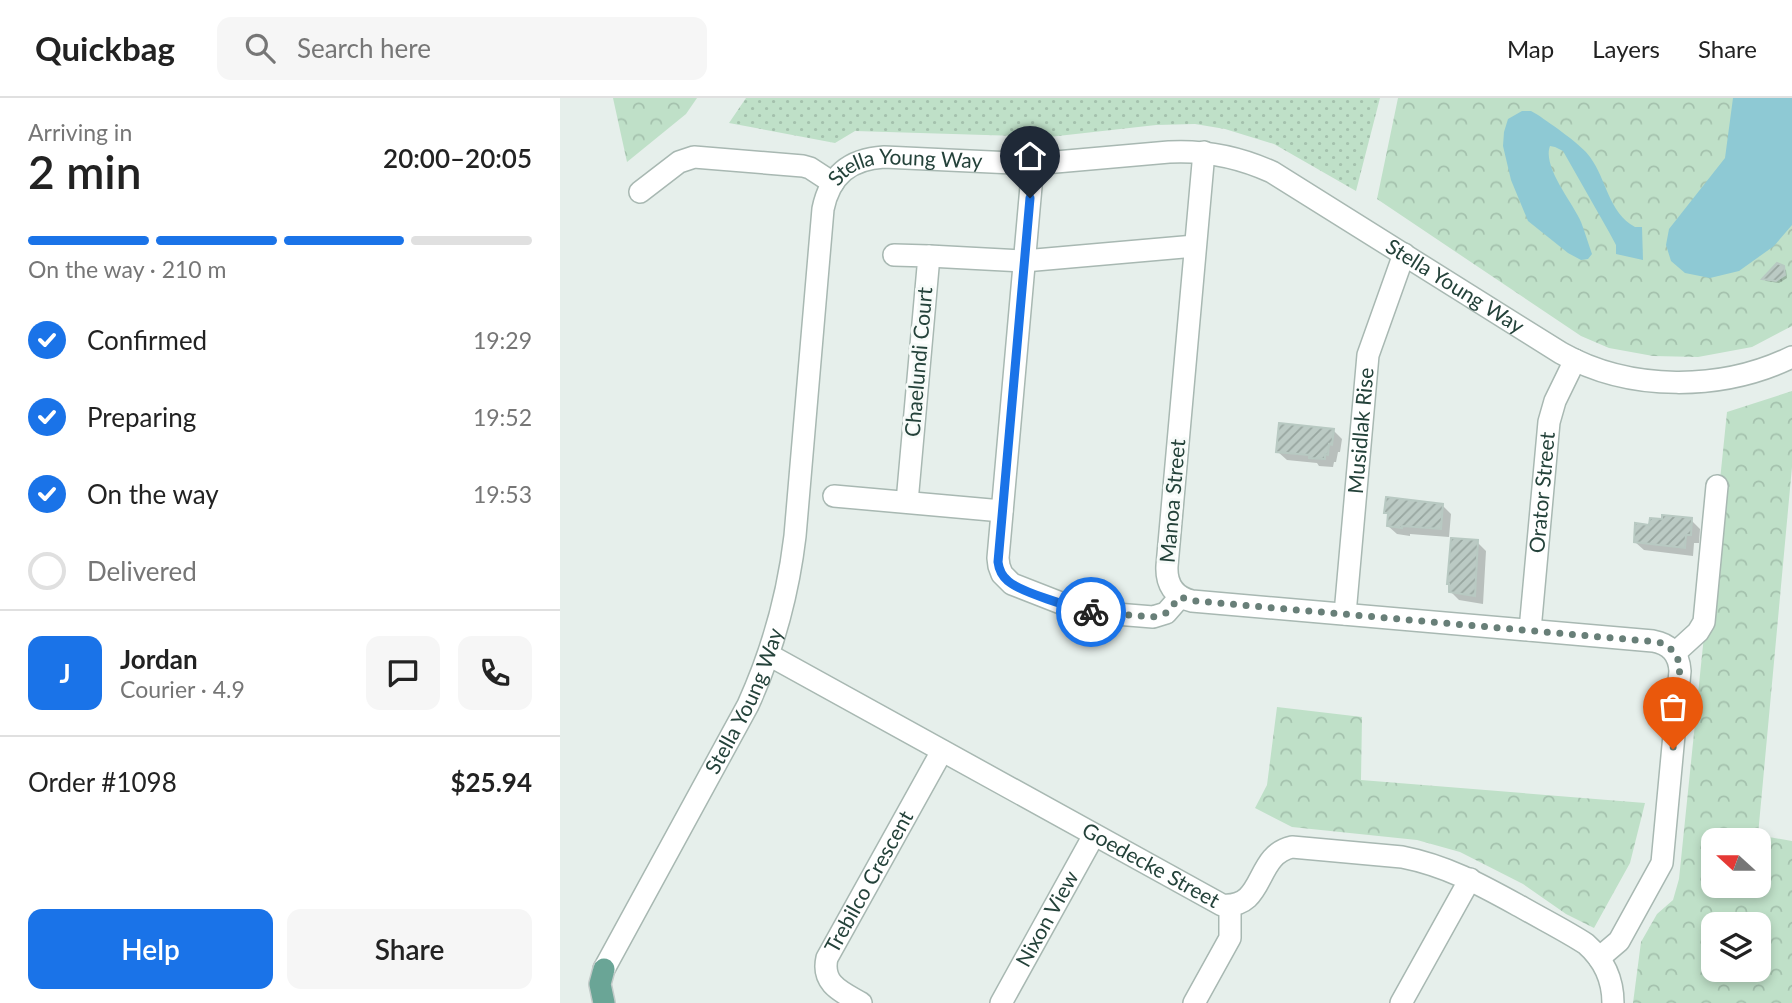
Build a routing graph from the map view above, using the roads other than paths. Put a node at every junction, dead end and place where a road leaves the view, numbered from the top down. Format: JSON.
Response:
{"nodes":[{"id":1,"x":1204,"y":152,"type":"junction"},
{"id":2,"x":1033,"y":164,"type":"junction"},
{"id":3,"x":833,"y":183,"type":"junction"},
{"id":4,"x":640,"y":192,"type":"dead end"},
{"id":5,"x":1195,"y":246,"type":"junction"},
{"id":6,"x":1404,"y":254,"type":"junction"},
{"id":7,"x":894,"y":255,"type":"dead end"},
{"id":8,"x":929,"y":256,"type":"junction"},
{"id":9,"x":1024,"y":261,"type":"junction"},
{"id":10,"x":1792,"y":357,"type":"edge"},
{"id":11,"x":1575,"y":360,"type":"junction"},
{"id":12,"x":1717,"y":486,"type":"dead end"},
{"id":13,"x":834,"y":496,"type":"dead end"},
{"id":14,"x":907,"y":502,"type":"junction"},
{"id":15,"x":1002,"y":511,"type":"junction"},
{"id":16,"x":1180,"y":597,"type":"junction"},
{"id":17,"x":1345,"y":614,"type":"junction"},
{"id":18,"x":1530,"y":630,"type":"junction"},
{"id":19,"x":1675,"y":653,"type":"junction"},
{"id":20,"x":769,"y":655,"type":"junction"},
{"id":21,"x":942,"y":751,"type":"junction"},
{"id":22,"x":1094,"y":835,"type":"junction"},
{"id":23,"x":1470,"y":879,"type":"junction"},
{"id":24,"x":1230,"y":906,"type":"junction"},
{"id":25,"x":1600,"y":958,"type":"junction"},
{"id":26,"x":604,"y":969,"type":"joint"},
{"id":27,"x":604,"y":1003,"type":"edge"},
{"id":28,"x":861,"y":1003,"type":"edge"},
{"id":29,"x":1001,"y":1003,"type":"edge"},
{"id":30,"x":1194,"y":1003,"type":"edge"},
{"id":31,"x":1401,"y":1003,"type":"edge"},
{"id":32,"x":1613,"y":1003,"type":"edge"}],
"edges":[{"from":1,"to":2,"type":"street","name":"Stella Young Way"},
{"from":1,"to":5,"type":"street","name":"Manoa Street"},
{"from":1,"to":6,"type":"street","name":"Stella Young Way"},
{"from":2,"to":3,"type":"street","name":"Stella Young Way"},
{"from":2,"to":9,"type":"street"},
{"from":3,"to":4,"type":"street"},
{"from":3,"to":20,"type":"street","name":"Stella Young Way"},
{"from":5,"to":9,"type":"street"},
{"from":5,"to":16,"type":"street","name":"Manoa Street"},
{"from":6,"to":11,"type":"street","name":"Stella Young Way"},
{"from":6,"to":17,"type":"street","name":"Musidlak Rise"},
{"from":7,"to":8,"type":"street","name":"Chaelundi Court"},
{"from":8,"to":9,"type":"street"},
{"from":8,"to":14,"type":"street","name":"Chaelundi Court"},
{"from":9,"to":15,"type":"street"},
{"from":10,"to":11,"type":"street","name":"Stella Young Way"},
{"from":11,"to":18,"type":"street","name":"Orator Street"},
{"from":12,"to":19,"type":"street"},
{"from":13,"to":14,"type":"street"},
{"from":14,"to":15,"type":"street"},
{"from":15,"to":16,"type":"street"},
{"from":16,"to":17,"type":"street"},
{"from":17,"to":18,"type":"street"},
{"from":18,"to":19,"type":"street"},
{"from":19,"to":25,"type":"street"},
{"from":20,"to":21,"type":"street","name":"Goedecke Street"},
{"from":20,"to":26,"type":"street","name":"Stella Young Way"},
{"from":21,"to":22,"type":"street","name":"Goedecke Street"},
{"from":21,"to":28,"type":"street","name":"Trebilco Crescent"},
{"from":22,"to":24,"type":"street","name":"Goedecke Street"},
{"from":22,"to":29,"type":"street","name":"Nixon View"},
{"from":23,"to":24,"type":"street","name":"Goedecke Street"},
{"from":23,"to":25,"type":"street","name":"Goedecke Street"},
{"from":23,"to":31,"type":"street"},
{"from":24,"to":30,"type":"street"},
{"from":25,"to":32,"type":"street"},
{"from":26,"to":27,"type":"main road"}]}
